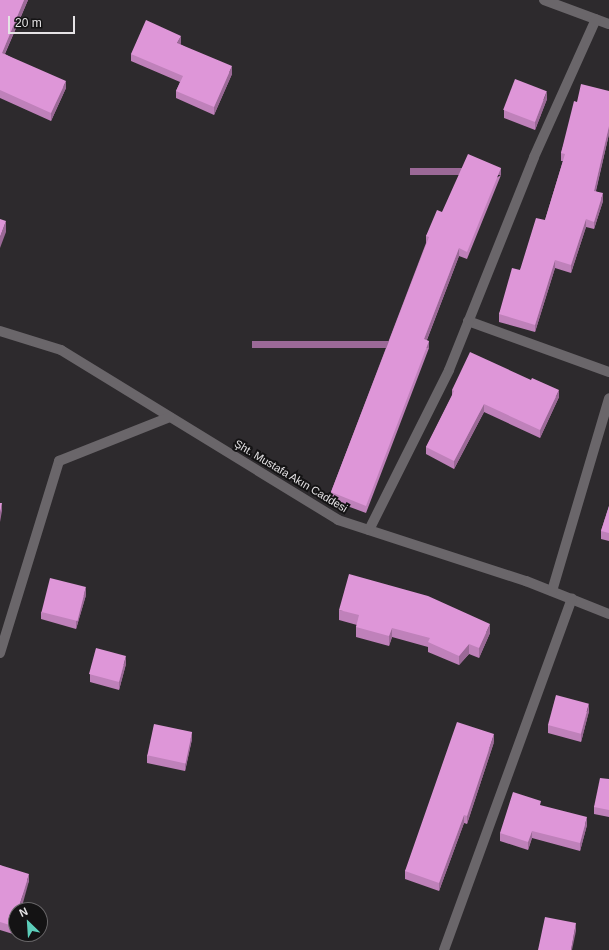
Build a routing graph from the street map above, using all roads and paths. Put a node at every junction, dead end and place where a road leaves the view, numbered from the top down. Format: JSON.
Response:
{"nodes":[{"id":1,"x":544,"y":0,"type":"edge"},
{"id":2,"x":596,"y":19,"type":"junction"},
{"id":3,"x":609,"y":24,"type":"edge"},
{"id":4,"x":468,"y":321,"type":"junction"},
{"id":5,"x":0,"y":331,"type":"edge"},
{"id":6,"x":609,"y":372,"type":"edge"},
{"id":7,"x":609,"y":398,"type":"edge"},
{"id":8,"x":170,"y":417,"type":"junction"},
{"id":9,"x":369,"y":530,"type":"junction"},
{"id":10,"x":552,"y":591,"type":"junction"},
{"id":11,"x":572,"y":599,"type":"junction"},
{"id":12,"x":609,"y":614,"type":"edge"},
{"id":13,"x":0,"y":654,"type":"edge"},
{"id":14,"x":444,"y":950,"type":"edge"}],
"edges":[{"from":1,"to":2,"type":"street"},
{"from":2,"to":3,"type":"street"},
{"from":2,"to":4,"type":"street"},
{"from":4,"to":6,"type":"street"},
{"from":4,"to":9,"type":"street"},
{"from":5,"to":8,"type":"street","name":"Şht. Mustafa Akın Caddesi"},
{"from":7,"to":10,"type":"street"},
{"from":8,"to":9,"type":"street","name":"Şht. Mustafa Akın Caddesi"},
{"from":8,"to":13,"type":"street"},
{"from":9,"to":10,"type":"street","name":"Şht. Mustafa Akın Caddesi"},
{"from":10,"to":11,"type":"street","name":"Şht. Mustafa Akın Caddesi"},
{"from":11,"to":12,"type":"street","name":"Şht. Mustafa Akın Caddesi"},
{"from":11,"to":14,"type":"street"}]}
